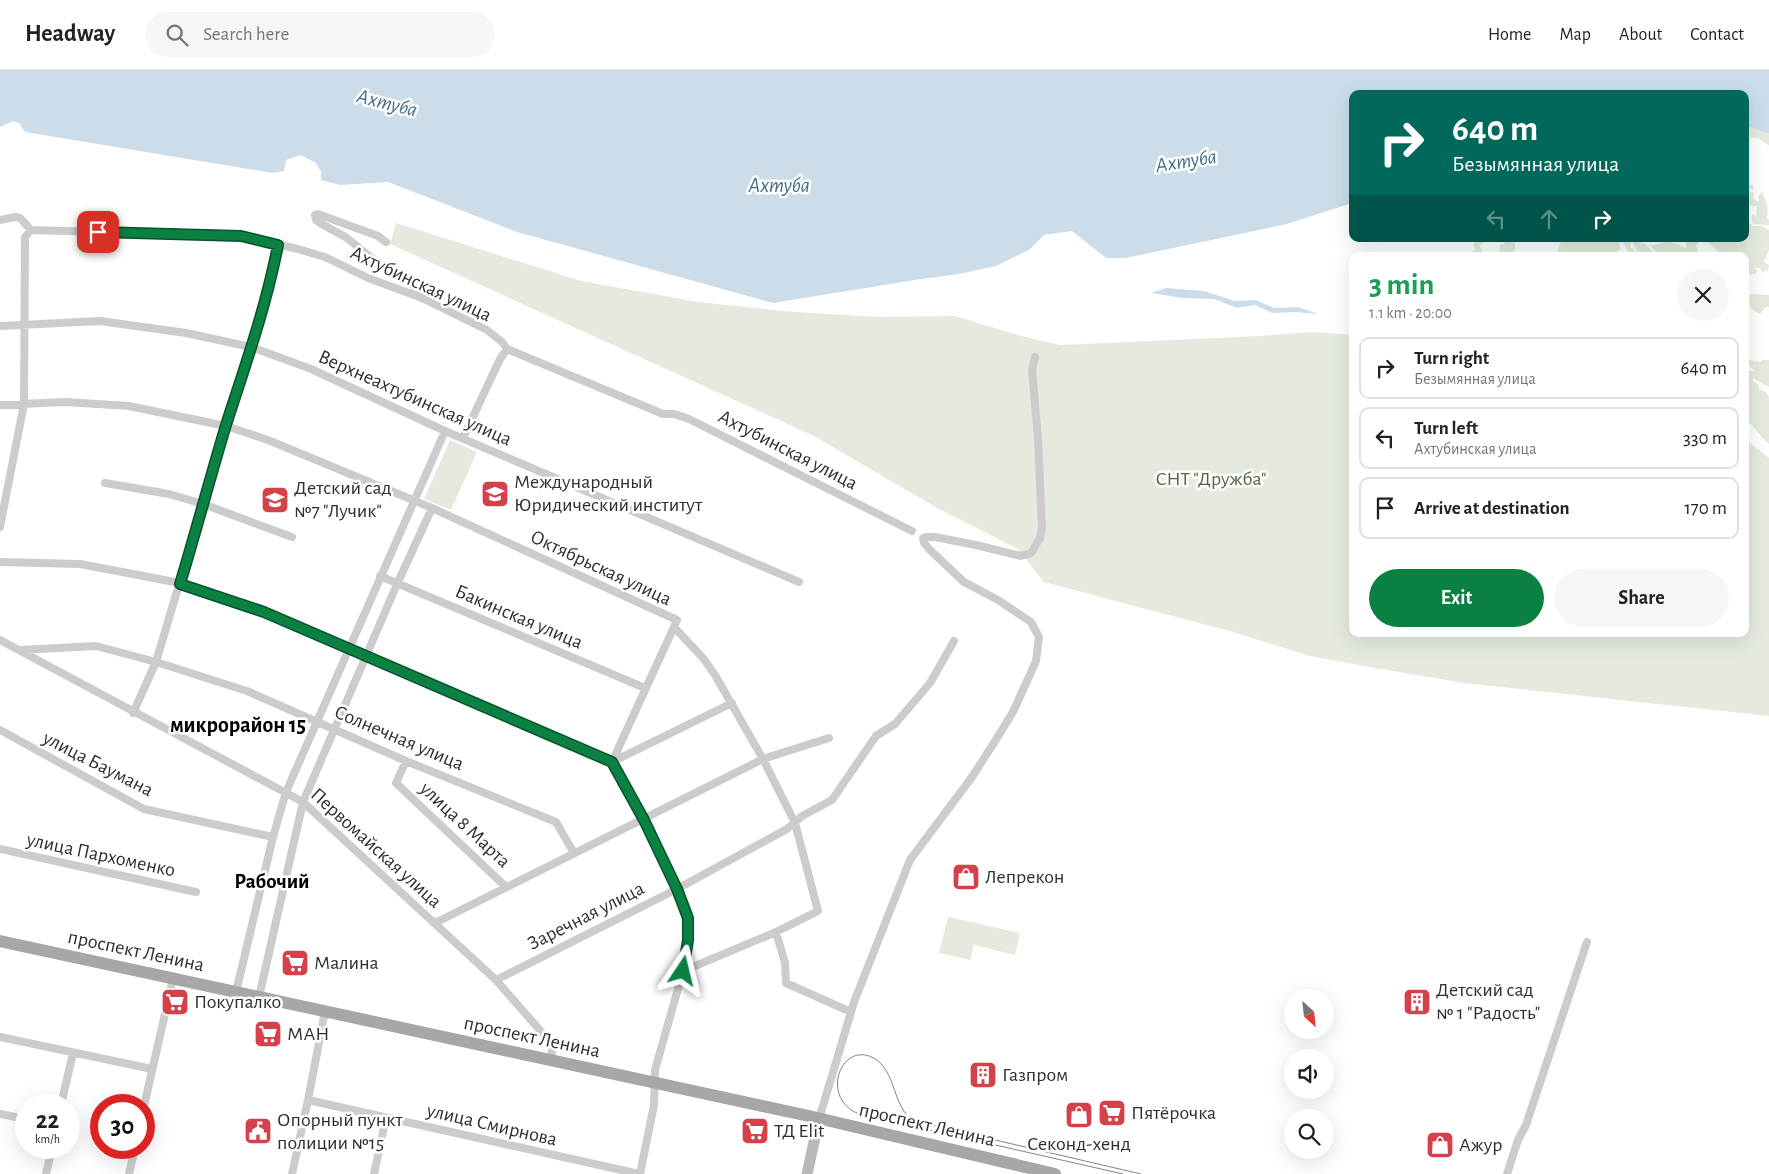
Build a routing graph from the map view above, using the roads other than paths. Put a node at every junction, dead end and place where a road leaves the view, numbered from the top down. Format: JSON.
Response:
{"nodes":[{"id":1,"x":0,"y":220,"type":"edge"},
{"id":2,"x":31,"y":230,"type":"junction"},
{"id":3,"x":386,"y":242,"type":"dead end"},
{"id":4,"x":278,"y":245,"type":"junction"},
{"id":5,"x":422,"y":298,"type":"junction"},
{"id":6,"x":24,"y":324,"type":"junction"},
{"id":7,"x":0,"y":326,"type":"edge"},
{"id":8,"x":251,"y":347,"type":"junction"},
{"id":9,"x":507,"y":349,"type":"junction"},
{"id":10,"x":1035,"y":356,"type":"dead end"},
{"id":11,"x":24,"y":404,"type":"junction"},
{"id":12,"x":0,"y":405,"type":"edge"},
{"id":13,"x":226,"y":426,"type":"junction"},
{"id":14,"x":446,"y":431,"type":"junction"},
{"id":15,"x":463,"y":438,"type":"junction"},
{"id":16,"x":105,"y":483,"type":"dead end"},
{"id":17,"x":414,"y":501,"type":"junction"},
{"id":18,"x":203,"y":504,"type":"junction"},
{"id":19,"x":432,"y":508,"type":"junction"},
{"id":20,"x":0,"y":526,"type":"edge"},
{"id":21,"x":912,"y":532,"type":"dead end"},
{"id":22,"x":292,"y":537,"type":"dead end"},
{"id":23,"x":0,"y":562,"type":"edge"},
{"id":24,"x":380,"y":576,"type":"junction"},
{"id":25,"x":398,"y":582,"type":"junction"},
{"id":26,"x":798,"y":582,"type":"dead end"},
{"id":27,"x":180,"y":584,"type":"junction"},
{"id":28,"x":674,"y":627,"type":"junction"},
{"id":29,"x":0,"y":640,"type":"edge"},
{"id":30,"x":954,"y":641,"type":"dead end"},
{"id":31,"x":349,"y":647,"type":"junction"},
{"id":32,"x":18,"y":650,"type":"junction"},
{"id":33,"x":367,"y":655,"type":"junction"},
{"id":34,"x":156,"y":662,"type":"junction"},
{"id":35,"x":645,"y":688,"type":"junction"},
{"id":36,"x":732,"y":703,"type":"junction"},
{"id":37,"x":133,"y":713,"type":"junction"},
{"id":38,"x":317,"y":721,"type":"junction"},
{"id":39,"x":335,"y":729,"type":"junction"},
{"id":40,"x":0,"y":730,"type":"edge"},
{"id":41,"x":829,"y":738,"type":"dead end"},
{"id":42,"x":763,"y":759,"type":"junction"},
{"id":43,"x":406,"y":762,"type":"junction"},
{"id":44,"x":612,"y":762,"type":"junction"},
{"id":45,"x":286,"y":792,"type":"junction"},
{"id":46,"x":303,"y":802,"type":"junction"},
{"id":47,"x":644,"y":820,"type":"junction"},
{"id":48,"x":796,"y":823,"type":"junction"},
{"id":49,"x":273,"y":837,"type":"junction"},
{"id":50,"x":0,"y":849,"type":"edge"},
{"id":51,"x":574,"y":854,"type":"junction"},
{"id":52,"x":506,"y":886,"type":"junction"},
{"id":53,"x":677,"y":889,"type":"junction"},
{"id":54,"x":196,"y":892,"type":"dead end"},
{"id":55,"x":435,"y":923,"type":"junction"},
{"id":56,"x":776,"y":932,"type":"junction"},
{"id":57,"x":0,"y":941,"type":"edge"},
{"id":58,"x":1587,"y":942,"type":"dead end"},
{"id":59,"x":683,"y":971,"type":"junction"},
{"id":60,"x":173,"y":979,"type":"junction"},
{"id":61,"x":496,"y":980,"type":"junction"},
{"id":62,"x":236,"y":992,"type":"junction"},
{"id":63,"x":259,"y":997,"type":"junction"},
{"id":64,"x":325,"y":1011,"type":"junction"},
{"id":65,"x":851,"y":1012,"type":"junction"},
{"id":66,"x":0,"y":1038,"type":"edge"},
{"id":67,"x":73,"y":1053,"type":"junction"},
{"id":68,"x":552,"y":1060,"type":"junction"},
{"id":69,"x":152,"y":1069,"type":"junction"},
{"id":70,"x":655,"y":1082,"type":"junction"},
{"id":71,"x":64,"y":1094,"type":"edge"},
{"id":72,"x":147,"y":1094,"type":"edge"},
{"id":73,"x":308,"y":1100,"type":"junction"},
{"id":74,"x":0,"y":1114,"type":"edge"},
{"id":75,"x":15,"y":1117,"type":"edge"},
{"id":76,"x":386,"y":1118,"type":"junction"},
{"id":77,"x":820,"y":1119,"type":"junction"},
{"id":78,"x":49,"y":1159,"type":"edge"},
{"id":79,"x":132,"y":1159,"type":"edge"},
{"id":80,"x":46,"y":1174,"type":"edge"},
{"id":81,"x":129,"y":1174,"type":"edge"},
{"id":82,"x":292,"y":1174,"type":"edge"},
{"id":83,"x":374,"y":1174,"type":"edge"},
{"id":84,"x":640,"y":1174,"type":"edge"},
{"id":85,"x":807,"y":1174,"type":"edge"},
{"id":86,"x":1054,"y":1174,"type":"edge"},
{"id":87,"x":1507,"y":1174,"type":"edge"}],
"edges":[{"from":1,"to":2,"type":"street"},
{"from":2,"to":4,"type":"street","name":"Ахтубинская улица"},
{"from":2,"to":6,"type":"street"},
{"from":3,"to":5,"type":"street"},
{"from":4,"to":5,"type":"street","name":"Ахтубинская улица"},
{"from":4,"to":8,"type":"street"},
{"from":5,"to":9,"type":"street","name":"Ахтубинская улица"},
{"from":6,"to":7,"type":"street","name":"Верхнеахтубинская улица"},
{"from":6,"to":8,"type":"street","name":"Верхнеахтубинская улица"},
{"from":6,"to":11,"type":"street"},
{"from":8,"to":13,"type":"street"},
{"from":8,"to":14,"type":"street","name":"Верхнеахтубинская улица"},
{"from":9,"to":15,"type":"street"},
{"from":9,"to":21,"type":"street","name":"Ахтубинская улица"},
{"from":10,"to":65,"type":"street"},
{"from":11,"to":12,"type":"street","name":"Октябрьская улица"},
{"from":11,"to":13,"type":"street","name":"Октябрьская улица"},
{"from":11,"to":20,"type":"street"},
{"from":13,"to":17,"type":"street","name":"Октябрьская улица"},
{"from":13,"to":18,"type":"street"},
{"from":14,"to":15,"type":"street","name":"Верхнеахтубинская улица"},
{"from":14,"to":17,"type":"street"},
{"from":15,"to":26,"type":"street","name":"Верхнеахтубинская улица"},
{"from":16,"to":18,"type":"street"},
{"from":17,"to":19,"type":"street","name":"Октябрьская улица"},
{"from":17,"to":24,"type":"street"},
{"from":18,"to":22,"type":"street"},
{"from":18,"to":27,"type":"street"},
{"from":19,"to":25,"type":"street"},
{"from":19,"to":28,"type":"street","name":"Октябрьская улица"},
{"from":23,"to":27,"type":"street"},
{"from":24,"to":25,"type":"street","name":"Бакинская улица"},
{"from":24,"to":31,"type":"street"},
{"from":25,"to":33,"type":"street"},
{"from":25,"to":35,"type":"street","name":"Бакинская улица"},
{"from":27,"to":31,"type":"street"},
{"from":27,"to":34,"type":"street"},
{"from":28,"to":35,"type":"street"},
{"from":28,"to":36,"type":"street","name":"Октябрьская улица"},
{"from":29,"to":32,"type":"street","name":"Первомайская улица"},
{"from":30,"to":48,"type":"street","name":"Заречная улица"},
{"from":31,"to":33,"type":"street"},
{"from":31,"to":38,"type":"street"},
{"from":32,"to":34,"type":"street","name":"Солнечная улица"},
{"from":32,"to":37,"type":"street","name":"Первомайская улица"},
{"from":33,"to":39,"type":"street"},
{"from":33,"to":44,"type":"street"},
{"from":34,"to":37,"type":"street"},
{"from":34,"to":38,"type":"street","name":"Солнечная улица"},
{"from":35,"to":44,"type":"street"},
{"from":36,"to":42,"type":"street","name":"Октябрьская улица"},
{"from":36,"to":44,"type":"street"},
{"from":37,"to":45,"type":"street","name":"Первомайская улица"},
{"from":38,"to":39,"type":"street","name":"Солнечная улица"},
{"from":38,"to":45,"type":"street"},
{"from":39,"to":43,"type":"street","name":"Солнечная улица"},
{"from":39,"to":46,"type":"street"},
{"from":40,"to":49,"type":"street","name":"улица Баумана"},
{"from":41,"to":42,"type":"street"},
{"from":42,"to":47,"type":"street"},
{"from":42,"to":48,"type":"street","name":"Октябрьская улица"},
{"from":43,"to":51,"type":"street","name":"Солнечная улица"},
{"from":43,"to":52,"type":"street","name":"улица 8 Марта"},
{"from":44,"to":47,"type":"street"},
{"from":45,"to":46,"type":"street","name":"Первомайская улица"},
{"from":45,"to":49,"type":"street"},
{"from":46,"to":55,"type":"street","name":"Первомайская улица"},
{"from":46,"to":63,"type":"street"},
{"from":47,"to":51,"type":"street"},
{"from":47,"to":53,"type":"street"},
{"from":48,"to":53,"type":"street","name":"Заречная улица"},
{"from":48,"to":56,"type":"street","name":"Октябрьская улица"},
{"from":49,"to":62,"type":"street"},
{"from":50,"to":54,"type":"street","name":"улица Пархоменко"},
{"from":51,"to":52,"type":"street"},
{"from":52,"to":55,"type":"street"},
{"from":53,"to":59,"type":"street"},
{"from":53,"to":61,"type":"street","name":"Заречная улица"},
{"from":55,"to":61,"type":"street","name":"Первомайская улица"},
{"from":56,"to":59,"type":"street","name":"Октябрьская улица"},
{"from":56,"to":65,"type":"street"},
{"from":57,"to":60,"type":"main road","name":"проспект Ленина"},
{"from":58,"to":87,"type":"street"},
{"from":59,"to":70,"type":"street"},
{"from":60,"to":62,"type":"main road","name":"проспект Ленина"},
{"from":60,"to":69,"type":"street"},
{"from":61,"to":68,"type":"street","name":"Первомайская улица"},
{"from":62,"to":63,"type":"main road","name":"проспект Ленина"},
{"from":63,"to":64,"type":"main road","name":"проспект Ленина"},
{"from":64,"to":68,"type":"main road","name":"проспект Ленина"},
{"from":64,"to":73,"type":"street"},
{"from":65,"to":77,"type":"street"},
{"from":66,"to":67,"type":"street"},
{"from":67,"to":69,"type":"street"},
{"from":67,"to":71,"type":"street"},
{"from":68,"to":70,"type":"main road","name":"проспект Ленина"},
{"from":69,"to":72,"type":"street"},
{"from":70,"to":77,"type":"main road","name":"проспект Ленина"},
{"from":70,"to":84,"type":"street"},
{"from":73,"to":76,"type":"street","name":"улица Смирнова"},
{"from":73,"to":82,"type":"street"},
{"from":74,"to":75,"type":"street"},
{"from":76,"to":83,"type":"street"},
{"from":76,"to":84,"type":"street","name":"улица Смирнова"},
{"from":77,"to":85,"type":"street"},
{"from":77,"to":86,"type":"main road","name":"проспект Ленина"},
{"from":78,"to":80,"type":"street"},
{"from":79,"to":81,"type":"street"}]}
